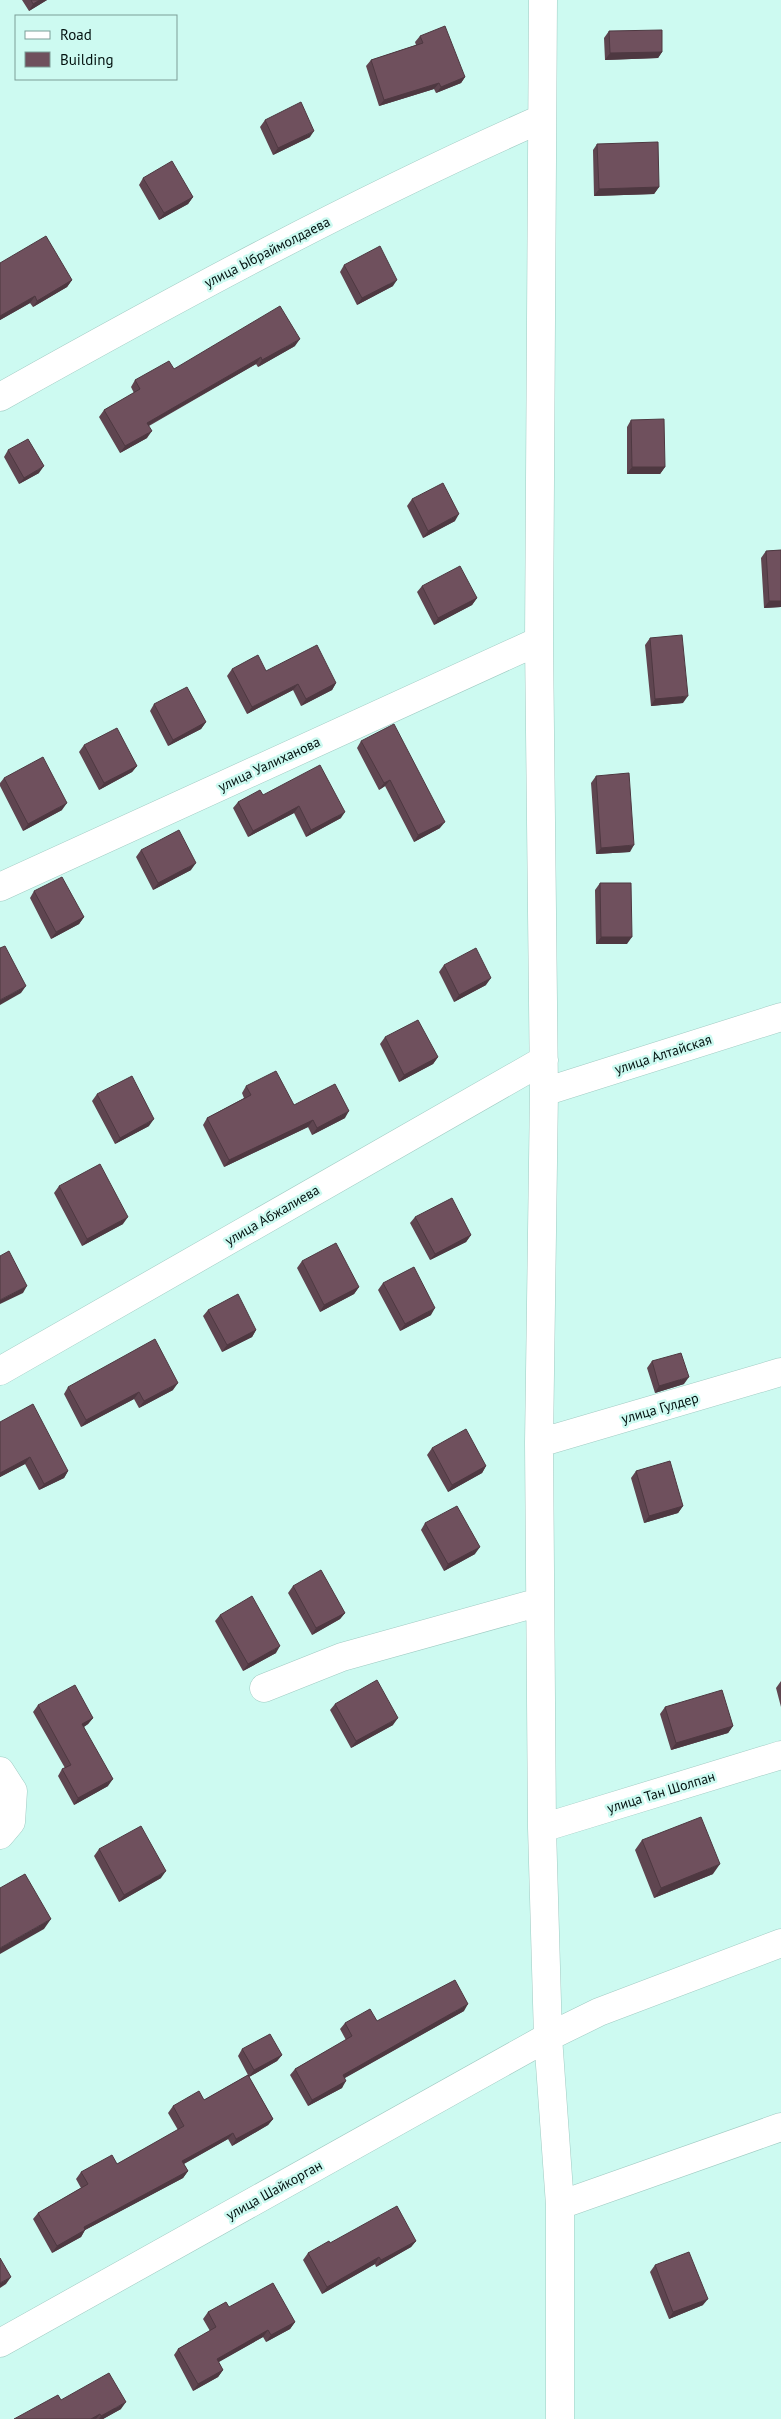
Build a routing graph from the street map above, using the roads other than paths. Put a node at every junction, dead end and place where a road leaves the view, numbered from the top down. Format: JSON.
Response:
{"nodes":[{"id":1,"x":543,"y":0,"type":"edge"},
{"id":2,"x":541,"y":119,"type":"junction"},
{"id":3,"x":0,"y":397,"type":"edge"},
{"id":4,"x":539,"y":641,"type":"junction"},
{"id":5,"x":0,"y":887,"type":"edge"},
{"id":6,"x":781,"y":1017,"type":"edge"},
{"id":7,"x":544,"y":1060,"type":"junction"},
{"id":8,"x":544,"y":1092,"type":"junction"},
{"id":9,"x":0,"y":1371,"type":"edge"},
{"id":10,"x":781,"y":1372,"type":"edge"},
{"id":11,"x":539,"y":1443,"type":"junction"},
{"id":12,"x":540,"y":1602,"type":"junction"},
{"id":13,"x":264,"y":1688,"type":"dead end"},
{"id":14,"x":781,"y":1755,"type":"edge"},
{"id":15,"x":0,"y":1771,"type":"edge"},
{"id":16,"x":542,"y":1828,"type":"junction"},
{"id":17,"x":0,"y":1835,"type":"edge"},
{"id":18,"x":781,"y":1943,"type":"edge"},
{"id":19,"x":548,"y":2037,"type":"junction"},
{"id":20,"x":781,"y":2127,"type":"edge"},
{"id":21,"x":560,"y":2205,"type":"junction"},
{"id":22,"x":0,"y":2343,"type":"edge"},
{"id":23,"x":560,"y":2419,"type":"edge"}],
"edges":[{"from":1,"to":2,"type":"street"},
{"from":2,"to":3,"type":"street","name":"улица Ыбраймолдаева"},
{"from":2,"to":4,"type":"street"},
{"from":4,"to":5,"type":"street","name":"улица Уалиханова"},
{"from":4,"to":7,"type":"street"},
{"from":6,"to":8,"type":"street","name":"улица Алтайская"},
{"from":7,"to":8,"type":"street"},
{"from":7,"to":9,"type":"street","name":"улица Абжалиева"},
{"from":8,"to":11,"type":"street"},
{"from":10,"to":11,"type":"street","name":"улица Гулдер"},
{"from":11,"to":12,"type":"street"},
{"from":12,"to":13,"type":"street"},
{"from":12,"to":16,"type":"street"},
{"from":14,"to":16,"type":"street","name":"улица Тан Шолпан"},
{"from":15,"to":17,"type":"street"},
{"from":16,"to":19,"type":"street"},
{"from":18,"to":19,"type":"street","name":"улица Шайкорган"},
{"from":19,"to":21,"type":"street"},
{"from":19,"to":22,"type":"street","name":"улица Шайкорган"},
{"from":20,"to":21,"type":"street"},
{"from":21,"to":23,"type":"street"}]}
